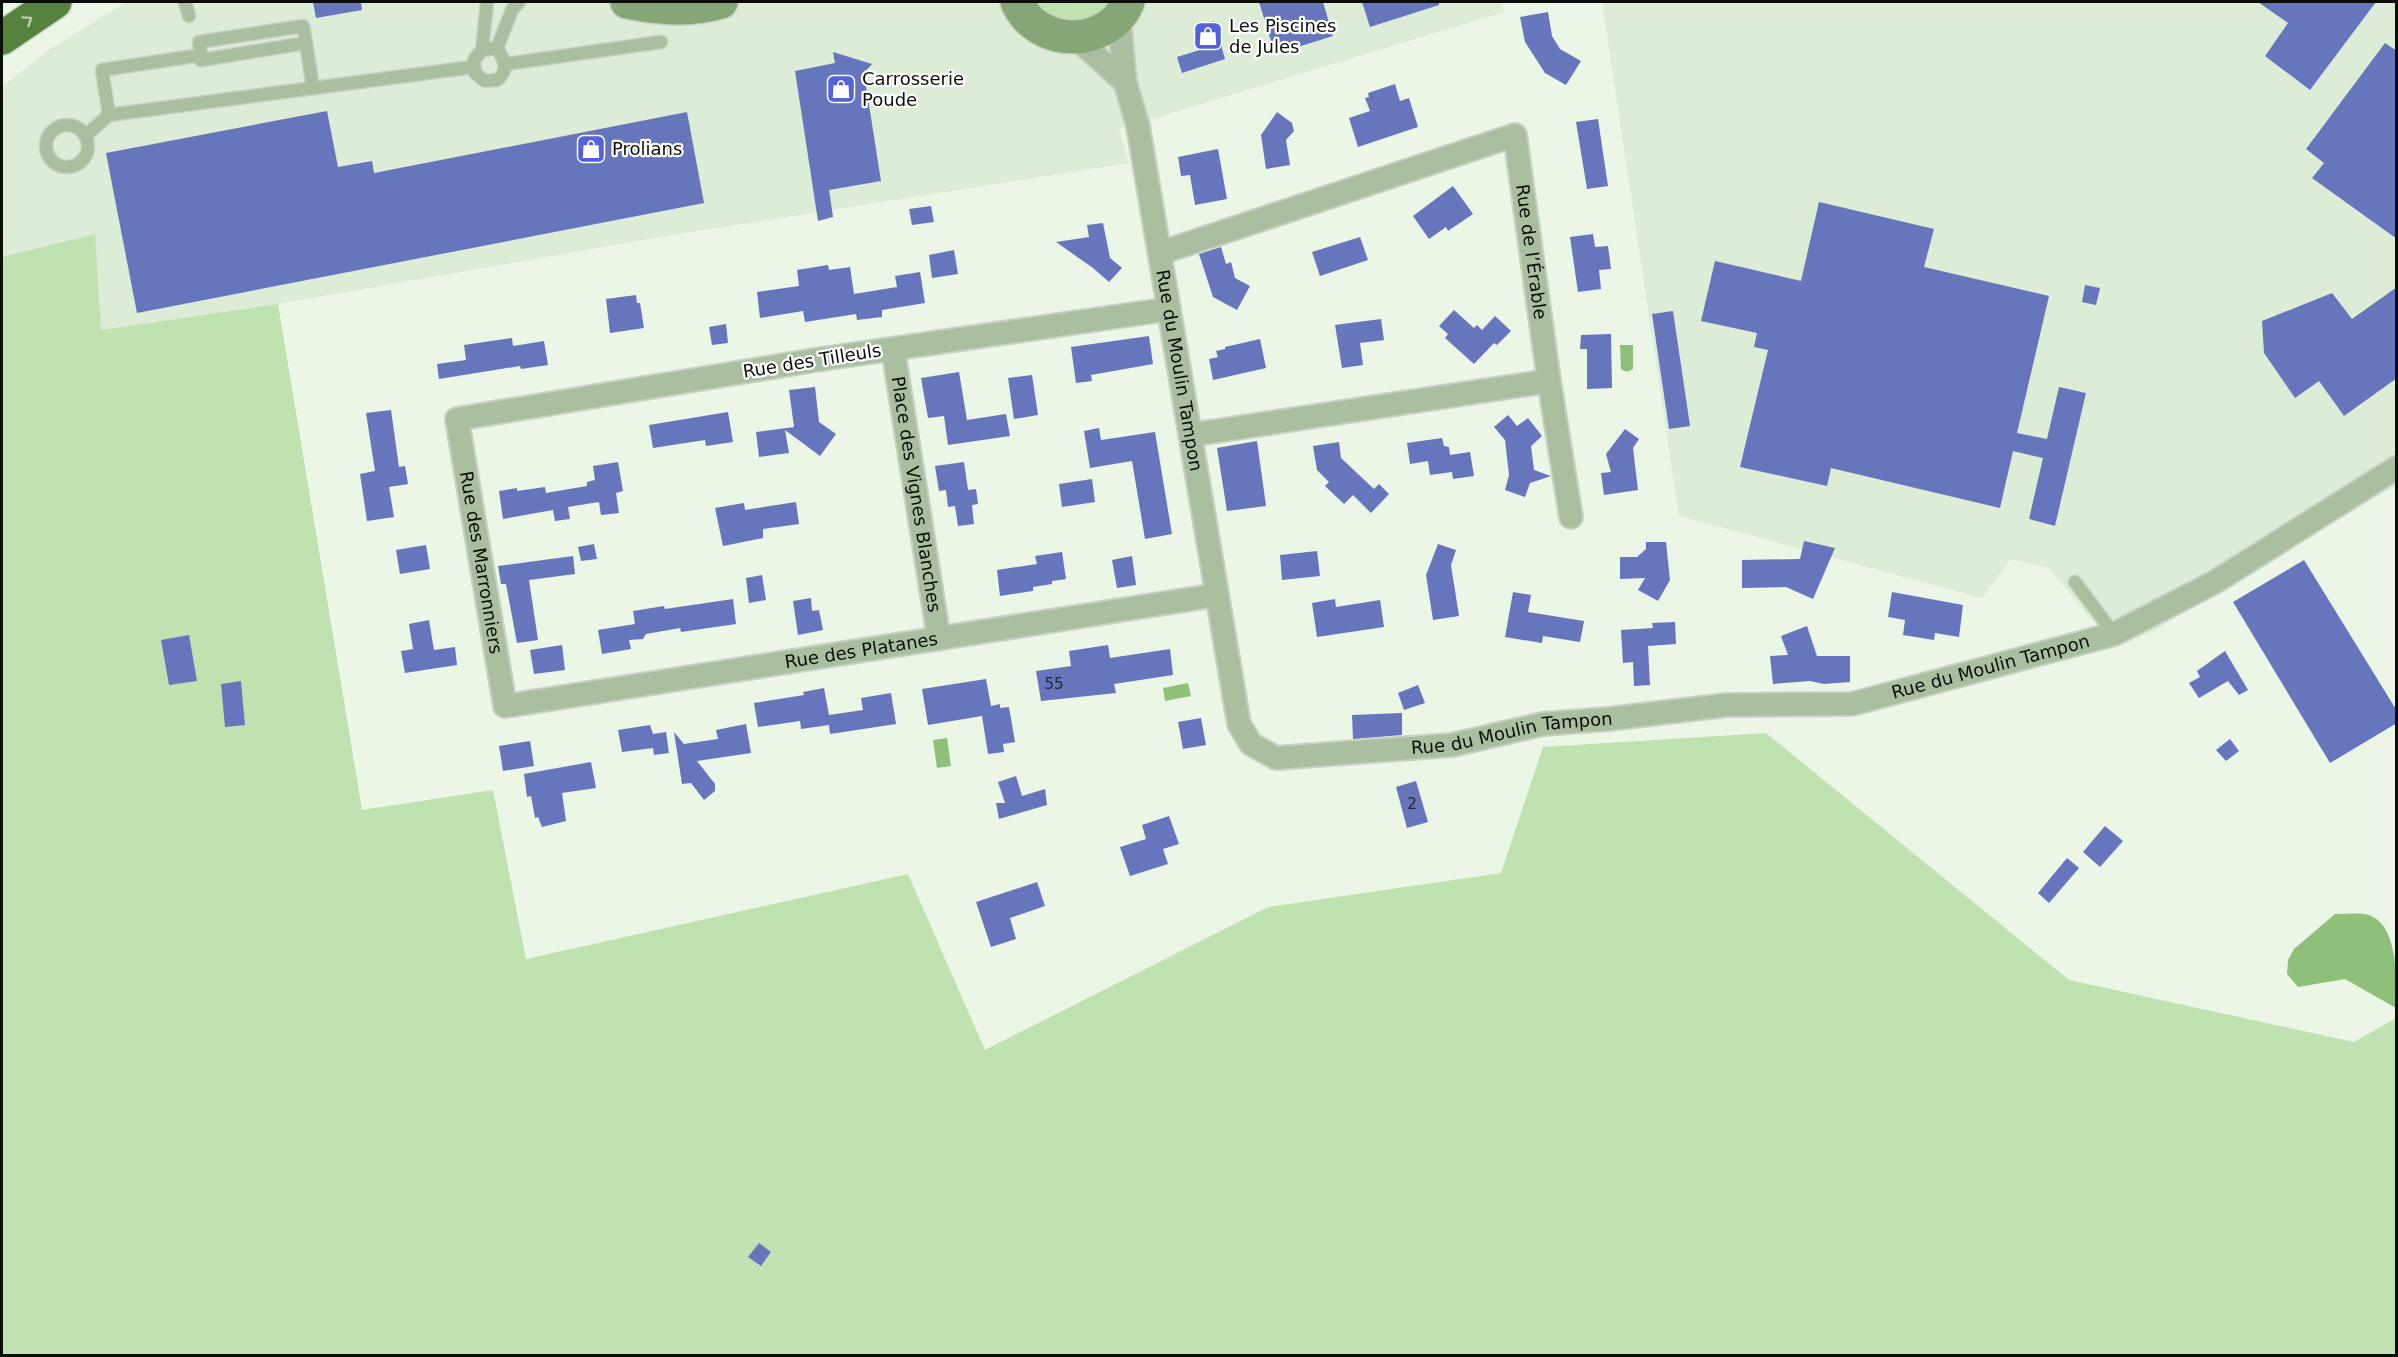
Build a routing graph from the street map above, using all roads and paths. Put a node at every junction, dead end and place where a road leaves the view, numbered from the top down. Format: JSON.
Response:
{"nodes":[{"id":1,"x":55,"y":2,"type":"edge"},
{"id":2,"x":185,"y":2,"type":"edge"},
{"id":3,"x":488,"y":2,"type":"edge"},
{"id":4,"x":519,"y":2,"type":"edge"},
{"id":5,"x":627,"y":2,"type":"edge"},
{"id":6,"x":721,"y":2,"type":"edge"},
{"id":7,"x":1014,"y":3,"type":"edge"},
{"id":8,"x":1124,"y":9,"type":"edge"},
{"id":9,"x":189,"y":16,"type":"dead end"},
{"id":10,"x":1075,"y":37,"type":"junction"},
{"id":11,"x":2,"y":38,"type":"edge"},
{"id":12,"x":661,"y":42,"type":"dead end"},
{"id":13,"x":306,"y":43,"type":"junction"},
{"id":14,"x":497,"y":48,"type":"junction"},
{"id":15,"x":482,"y":50,"type":"junction"},
{"id":16,"x":201,"y":55,"type":"junction"},
{"id":17,"x":506,"y":64,"type":"junction"},
{"id":18,"x":473,"y":67,"type":"junction"},
{"id":19,"x":1125,"y":82,"type":"junction"},
{"id":20,"x":314,"y":88,"type":"junction"},
{"id":21,"x":109,"y":115,"type":"junction"},
{"id":22,"x":85,"y":136,"type":"dead end"},
{"id":23,"x":1160,"y":253,"type":"junction"},
{"id":24,"x":1169,"y":309,"type":"junction"},
{"id":25,"x":893,"y":349,"type":"junction"},
{"id":26,"x":1549,"y":381,"type":"junction"},
{"id":27,"x":457,"y":418,"type":"joint"},
{"id":28,"x":1190,"y":435,"type":"junction"},
{"id":29,"x":2397,"y":468,"type":"edge"},
{"id":30,"x":1570,"y":517,"type":"dead end"},
{"id":31,"x":2075,"y":582,"type":"dead end"},
{"id":32,"x":1217,"y":595,"type":"junction"},
{"id":33,"x":2114,"y":634,"type":"junction"},
{"id":34,"x":939,"y":639,"type":"junction"},
{"id":35,"x":505,"y":706,"type":"joint"}],
"edges":[{"from":11,"to":1,"type":"highway","one_way":true},
{"from":2,"to":9,"type":"lane"},
{"from":3,"to":15,"type":"lane"},
{"from":4,"to":14,"type":"lane"},
{"from":5,"to":6,"type":"street"},
{"from":7,"to":10,"type":"street"},
{"from":8,"to":10,"type":"street"},
{"from":8,"to":19,"type":"street","name":"Rue du Moulin Tampon"},
{"from":10,"to":19,"type":"street"},
{"from":12,"to":17,"type":"lane"},
{"from":13,"to":16,"type":"lane"},
{"from":13,"to":16,"type":"lane"},
{"from":13,"to":20,"type":"lane"},
{"from":14,"to":15,"type":"lane"},
{"from":14,"to":17,"type":"lane"},
{"from":15,"to":18,"type":"lane"},
{"from":16,"to":21,"type":"lane"},
{"from":17,"to":18,"type":"lane"},
{"from":18,"to":20,"type":"lane"},
{"from":19,"to":23,"type":"street","name":"Rue du Moulin Tampon"},
{"from":20,"to":21,"type":"lane"},
{"from":21,"to":22,"type":"lane"},
{"from":23,"to":24,"type":"street","name":"Rue du Moulin Tampon"},
{"from":23,"to":26,"type":"street","name":"Rue de l’Érable"},
{"from":24,"to":25,"type":"street","name":"Rue des Tilleuls"},
{"from":24,"to":28,"type":"street","name":"Rue du Moulin Tampon"},
{"from":25,"to":27,"type":"street","name":"Rue des Tilleuls"},
{"from":25,"to":34,"type":"street","name":"Place des Vignes Blanches"},
{"from":26,"to":28,"type":"street"},
{"from":26,"to":30,"type":"street"},
{"from":27,"to":35,"type":"street","name":"Rue des Marronniers"},
{"from":28,"to":32,"type":"street","name":"Rue du Moulin Tampon"},
{"from":29,"to":33,"type":"street","name":"Rue du Moulin Tampon"},
{"from":31,"to":33,"type":"lane"},
{"from":32,"to":33,"type":"street","name":"Rue du Moulin Tampon"},
{"from":32,"to":34,"type":"street","name":"Rue des Platanes"},
{"from":34,"to":35,"type":"street","name":"Rue des Platanes"}]}
